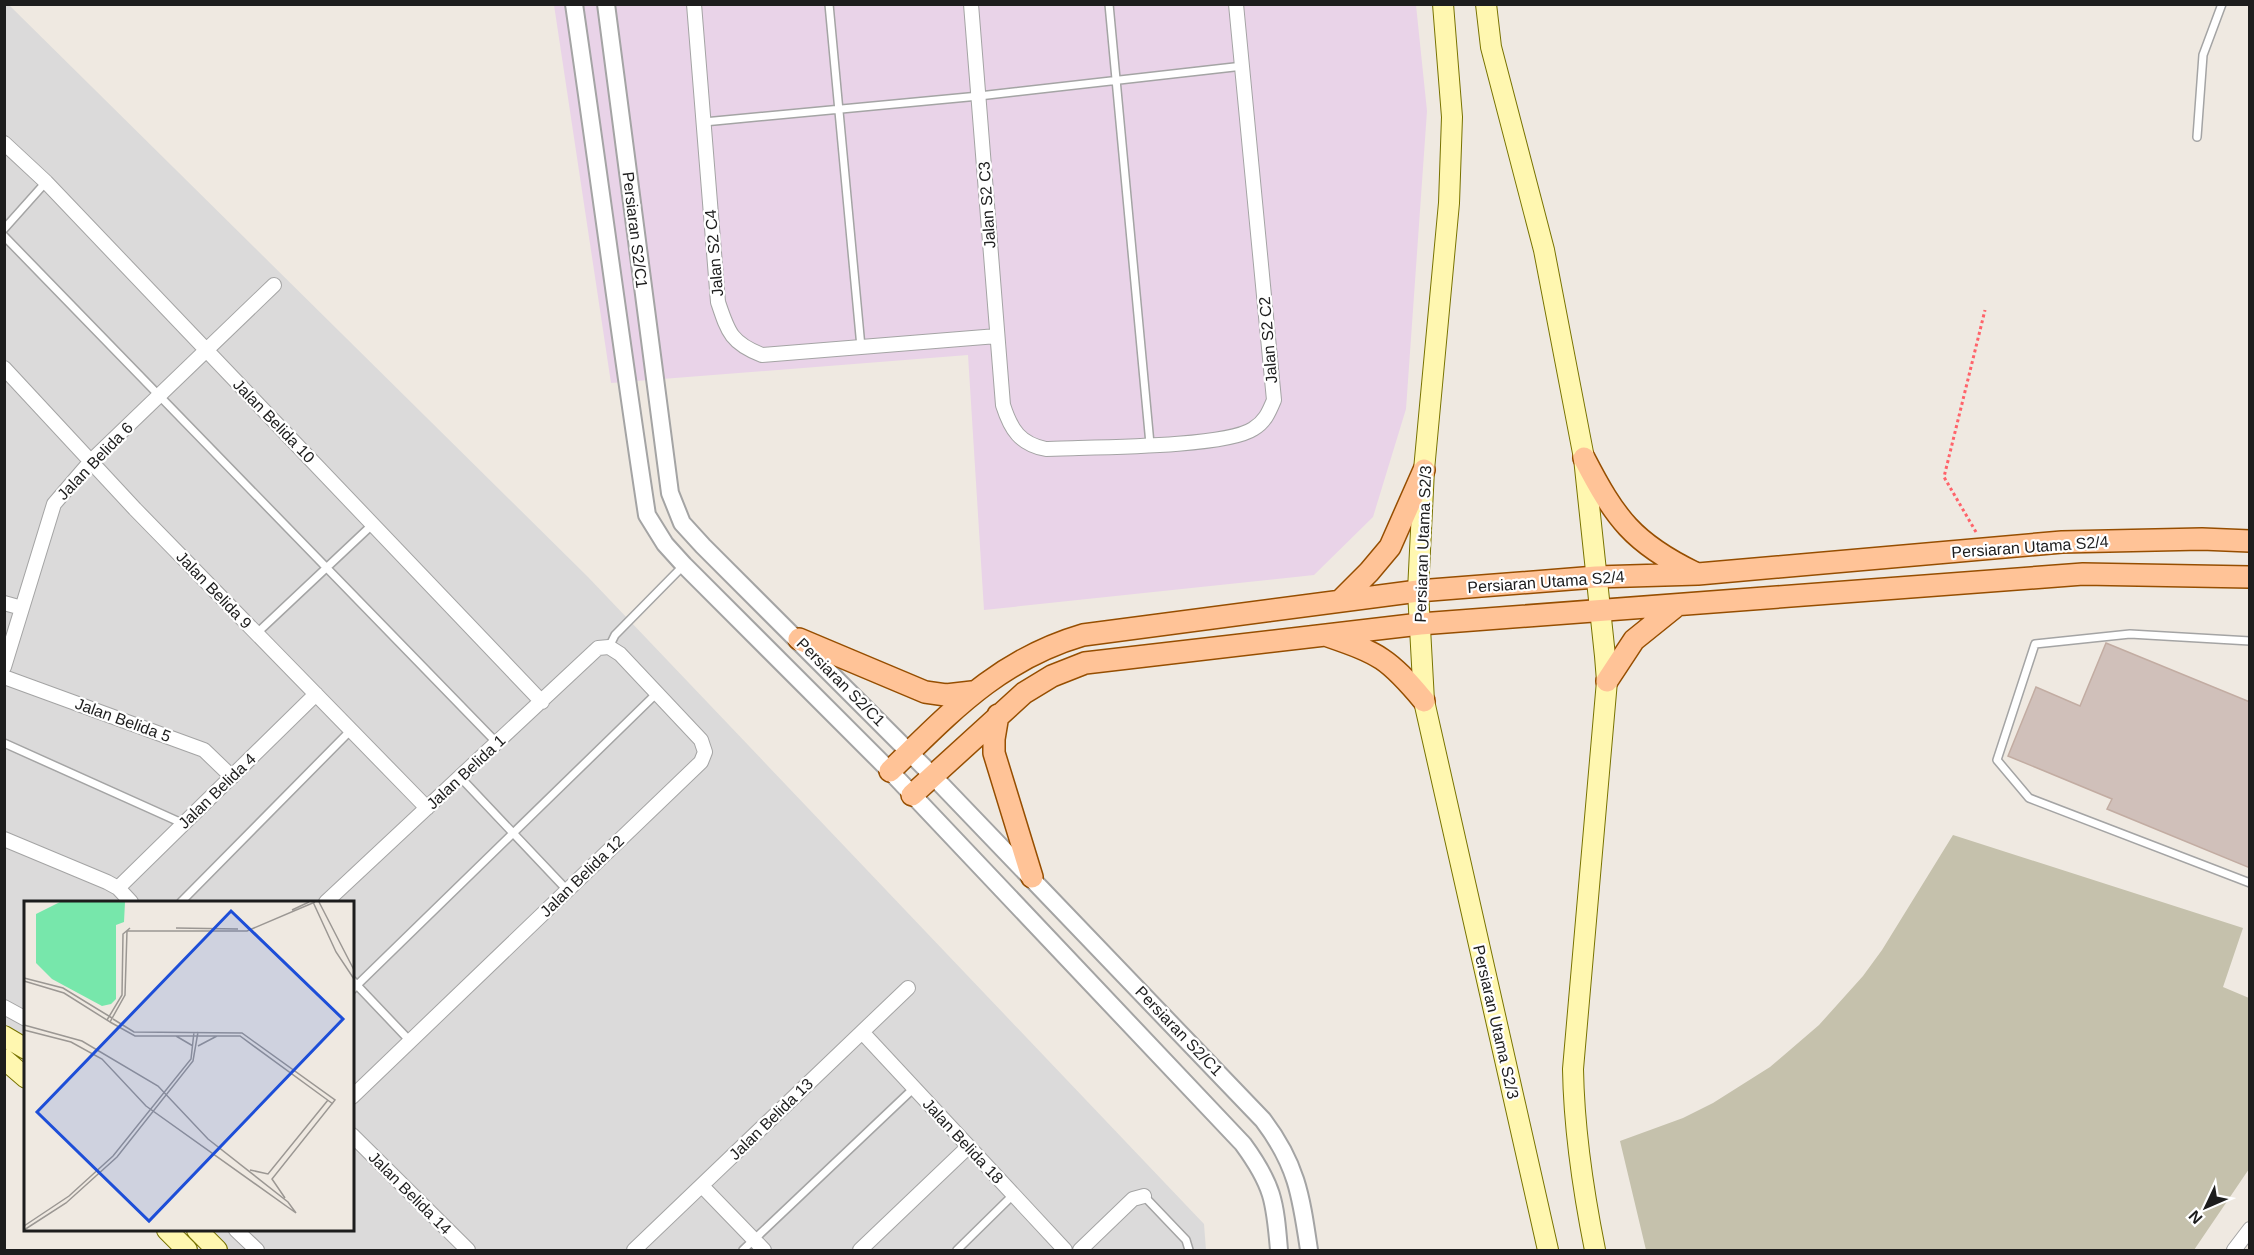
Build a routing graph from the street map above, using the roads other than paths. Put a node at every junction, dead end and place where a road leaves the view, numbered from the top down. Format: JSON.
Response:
{"nodes":[{"id":1,"x":574,"y":4,"type":"edge"},
{"id":2,"x":606,"y":4,"type":"edge"},
{"id":3,"x":694,"y":4,"type":"edge"},
{"id":4,"x":829,"y":4,"type":"edge"},
{"id":5,"x":970,"y":4,"type":"edge"},
{"id":6,"x":1109,"y":4,"type":"edge"},
{"id":7,"x":1236,"y":4,"type":"edge"},
{"id":8,"x":1443,"y":4,"type":"edge"},
{"id":9,"x":1486,"y":4,"type":"edge"},
{"id":10,"x":2222,"y":4,"type":"edge"},
{"id":11,"x":1243,"y":66,"type":"junction"},
{"id":12,"x":1117,"y":79,"type":"junction"},
{"id":13,"x":979,"y":96,"type":"junction"},
{"id":14,"x":839,"y":110,"type":"junction"},
{"id":15,"x":704,"y":122,"type":"junction"},
{"id":16,"x":2197,"y":137,"type":"dead end"},
{"id":17,"x":4,"y":143,"type":"edge"},
{"id":18,"x":46,"y":182,"type":"junction"},
{"id":19,"x":4,"y":229,"type":"edge"},
{"id":20,"x":4,"y":236,"type":"edge"},
{"id":21,"x":274,"y":285,"type":"dead end"},
{"id":22,"x":997,"y":336,"type":"junction"},
{"id":23,"x":861,"y":347,"type":"junction"},
{"id":24,"x":206,"y":351,"type":"junction"},
{"id":25,"x":6,"y":374,"type":"edge"},
{"id":26,"x":160,"y":395,"type":"junction"},
{"id":27,"x":1003,"y":405,"type":"joint"},
{"id":28,"x":1150,"y":444,"type":"junction"},
{"id":29,"x":1584,"y":458,"type":"junction"},
{"id":30,"x":91,"y":461,"type":"junction"},
{"id":31,"x":1424,"y":470,"type":"junction"},
{"id":32,"x":373,"y":524,"type":"junction"},
{"id":33,"x":2250,"y":542,"type":"edge"},
{"id":34,"x":703,"y":546,"type":"junction"},
{"id":35,"x":684,"y":565,"type":"junction"},
{"id":36,"x":327,"y":567,"type":"junction"},
{"id":37,"x":1698,"y":574,"type":"junction"},
{"id":38,"x":1596,"y":577,"type":"junction"},
{"id":39,"x":2250,"y":577,"type":"edge"},
{"id":40,"x":1419,"y":591,"type":"junction"},
{"id":41,"x":1341,"y":600,"type":"junction"},
{"id":42,"x":4,"y":603,"type":"edge"},
{"id":43,"x":1675,"y":607,"type":"junction"},
{"id":44,"x":22,"y":608,"type":"junction"},
{"id":45,"x":1600,"y":611,"type":"junction"},
{"id":46,"x":1420,"y":624,"type":"junction"},
{"id":47,"x":257,"y":633,"type":"junction"},
{"id":48,"x":1322,"y":633,"type":"junction"},
{"id":49,"x":799,"y":639,"type":"junction"},
{"id":50,"x":2250,"y":641,"type":"edge"},
{"id":51,"x":609,"y":647,"type":"junction"},
{"id":52,"x":4,"y":667,"type":"edge"},
{"id":53,"x":4,"y":676,"type":"edge"},
{"id":54,"x":1607,"y":681,"type":"junction"},
{"id":55,"x":657,"y":693,"type":"junction"},
{"id":56,"x":972,"y":693,"type":"junction"},
{"id":57,"x":316,"y":694,"type":"junction"},
{"id":58,"x":1424,"y":701,"type":"junction"},
{"id":59,"x":542,"y":702,"type":"junction"},
{"id":60,"x":999,"y":715,"type":"junction"},
{"id":61,"x":351,"y":730,"type":"junction"},
{"id":62,"x":4,"y":743,"type":"edge"},
{"id":63,"x":497,"y":743,"type":"junction"},
{"id":64,"x":910,"y":752,"type":"junction"},
{"id":65,"x":890,"y":771,"type":"junction"},
{"id":66,"x":932,"y":775,"type":"junction"},
{"id":67,"x":232,"y":777,"type":"junction"},
{"id":68,"x":460,"y":777,"type":"junction"},
{"id":69,"x":912,"y":795,"type":"junction"},
{"id":70,"x":428,"y":807,"type":"junction"},
{"id":71,"x":183,"y":824,"type":"junction"},
{"id":72,"x":513,"y":833,"type":"junction"},
{"id":73,"x":4,"y":839,"type":"edge"},
{"id":74,"x":1032,"y":877,"type":"junction"},
{"id":75,"x":2250,"y":883,"type":"edge"},
{"id":76,"x":118,"y":888,"type":"junction"},
{"id":77,"x":567,"y":890,"type":"junction"},
{"id":78,"x":129,"y":901,"type":"edge"},
{"id":79,"x":182,"y":901,"type":"edge"},
{"id":80,"x":328,"y":901,"type":"edge"},
{"id":81,"x":354,"y":985,"type":"edge"},
{"id":82,"x":908,"y":988,"type":"dead end"},
{"id":83,"x":4,"y":1007,"type":"edge"},
{"id":84,"x":24,"y":1018,"type":"edge"},
{"id":85,"x":862,"y":1032,"type":"junction"},
{"id":86,"x":4,"y":1036,"type":"edge"},
{"id":87,"x":410,"y":1041,"type":"junction"},
{"id":88,"x":24,"y":1048,"type":"edge"},
{"id":89,"x":4,"y":1059,"type":"edge"},
{"id":90,"x":24,"y":1076,"type":"edge"},
{"id":91,"x":914,"y":1088,"type":"junction"},
{"id":92,"x":354,"y":1095,"type":"edge"},
{"id":93,"x":354,"y":1137,"type":"edge"},
{"id":94,"x":968,"y":1147,"type":"junction"},
{"id":95,"x":702,"y":1186,"type":"junction"},
{"id":96,"x":1013,"y":1195,"type":"junction"},
{"id":97,"x":1144,"y":1196,"type":"joint"},
{"id":98,"x":2250,"y":1229,"type":"edge"},
{"id":99,"x":168,"y":1231,"type":"edge"},
{"id":100,"x":198,"y":1231,"type":"edge"},
{"id":101,"x":237,"y":1231,"type":"edge"},
{"id":102,"x":754,"y":1239,"type":"junction"},
{"id":103,"x":187,"y":1251,"type":"edge"},
{"id":104,"x":217,"y":1251,"type":"edge"},
{"id":105,"x":257,"y":1251,"type":"edge"},
{"id":106,"x":468,"y":1251,"type":"edge"},
{"id":107,"x":634,"y":1251,"type":"edge"},
{"id":108,"x":743,"y":1251,"type":"edge"},
{"id":109,"x":765,"y":1251,"type":"edge"},
{"id":110,"x":860,"y":1251,"type":"edge"},
{"id":111,"x":957,"y":1251,"type":"edge"},
{"id":112,"x":1065,"y":1251,"type":"edge"},
{"id":113,"x":1080,"y":1251,"type":"edge"},
{"id":114,"x":1189,"y":1251,"type":"edge"},
{"id":115,"x":1280,"y":1251,"type":"edge"},
{"id":116,"x":1309,"y":1251,"type":"edge"},
{"id":117,"x":1548,"y":1251,"type":"edge"},
{"id":118,"x":1594,"y":1251,"type":"edge"},
{"id":119,"x":2234,"y":1251,"type":"edge"}],
"edges":[{"from":1,"to":35,"type":"street","name":"Persiaran S2/C1"},
{"from":2,"to":34,"type":"street","name":"Persiaran S2/C1"},
{"from":3,"to":15,"type":"street","name":"Jalan S2 C4"},
{"from":4,"to":14,"type":"lane"},
{"from":5,"to":13,"type":"street","name":"Jalan S2 C3"},
{"from":6,"to":12,"type":"lane"},
{"from":7,"to":11,"type":"street","name":"Jalan S2 C2"},
{"from":8,"to":31,"type":"main road","name":"Persiaran Utama S2/3"},
{"from":9,"to":29,"type":"main road"},
{"from":10,"to":16,"type":"lane"},
{"from":11,"to":12,"type":"lane"},
{"from":11,"to":28,"type":"street","name":"Jalan S2 C2"},
{"from":12,"to":13,"type":"lane"},
{"from":12,"to":28,"type":"lane"},
{"from":13,"to":14,"type":"lane"},
{"from":13,"to":22,"type":"street","name":"Jalan S2 C3"},
{"from":14,"to":15,"type":"lane"},
{"from":14,"to":23,"type":"lane"},
{"from":15,"to":23,"type":"street","name":"Jalan S2 C4"},
{"from":17,"to":18,"type":"street","name":"Jalan Belida 10"},
{"from":18,"to":19,"type":"lane"},
{"from":18,"to":24,"type":"street","name":"Jalan Belida 10"},
{"from":20,"to":26,"type":"lane"},
{"from":21,"to":24,"type":"street","name":"Jalan Belida 6"},
{"from":22,"to":23,"type":"street","name":"Jalan S2 C4"},
{"from":22,"to":27,"type":"street","name":"Jalan S2 C3"},
{"from":24,"to":26,"type":"street","name":"Jalan Belida 6"},
{"from":24,"to":32,"type":"street","name":"Jalan Belida 10"},
{"from":25,"to":30,"type":"street","name":"Jalan Belida 9"},
{"from":26,"to":30,"type":"street","name":"Jalan Belida 6"},
{"from":26,"to":36,"type":"lane"},
{"from":27,"to":28,"type":"street","name":"Jalan S2 C2"},
{"from":29,"to":37,"type":"main road"},
{"from":29,"to":38,"type":"main road"},
{"from":30,"to":44,"type":"street","name":"Jalan Belida 6"},
{"from":30,"to":47,"type":"street","name":"Jalan Belida 9"},
{"from":31,"to":40,"type":"main road","name":"Persiaran Utama S2/3"},
{"from":31,"to":41,"type":"main road"},
{"from":32,"to":36,"type":"lane"},
{"from":32,"to":59,"type":"street","name":"Jalan Belida 10"},
{"from":33,"to":37,"type":"main road","name":"Persiaran Utama S2/4"},
{"from":34,"to":35,"type":"street"},
{"from":34,"to":49,"type":"street","name":"Persiaran S2/C1"},
{"from":35,"to":51,"type":"lane"},
{"from":35,"to":65,"type":"street","name":"Persiaran S2/C1"},
{"from":36,"to":47,"type":"lane"},
{"from":36,"to":63,"type":"lane"},
{"from":37,"to":38,"type":"main road","name":"Persiaran Utama S2/4"},
{"from":38,"to":40,"type":"main road","name":"Persiaran Utama S2/4"},
{"from":38,"to":45,"type":"main road"},
{"from":39,"to":43,"type":"main road","name":"Persiaran Utama S2/4"},
{"from":40,"to":41,"type":"main road","name":"Persiaran Utama S2/4"},
{"from":40,"to":46,"type":"main road","name":"Persiaran Utama S2/3"},
{"from":41,"to":56,"type":"main road","name":"Persiaran Utama S2/4"},
{"from":42,"to":44,"type":"street"},
{"from":43,"to":45,"type":"main road","name":"Persiaran Utama S2/4"},
{"from":43,"to":54,"type":"main road"},
{"from":44,"to":52,"type":"street","name":"Jalan Belida 6"},
{"from":45,"to":46,"type":"main road","name":"Persiaran Utama S2/4"},
{"from":45,"to":54,"type":"main road"},
{"from":46,"to":48,"type":"main road","name":"Persiaran Utama S2/4"},
{"from":46,"to":58,"type":"main road","name":"Persiaran Utama S2/3"},
{"from":47,"to":57,"type":"street","name":"Jalan Belida 9"},
{"from":48,"to":58,"type":"main road"},
{"from":48,"to":60,"type":"main road","name":"Persiaran Utama S2/4"},
{"from":49,"to":56,"type":"main road"},
{"from":49,"to":64,"type":"street","name":"Persiaran S2/C1"},
{"from":50,"to":75,"type":"lane"},
{"from":51,"to":55,"type":"street","name":"Jalan Belida 12"},
{"from":51,"to":59,"type":"street","name":"Jalan Belida 1"},
{"from":53,"to":67,"type":"street","name":"Jalan Belida 5"},
{"from":54,"to":118,"type":"main road"},
{"from":55,"to":72,"type":"lane"},
{"from":55,"to":77,"type":"street","name":"Jalan Belida 12"},
{"from":56,"to":64,"type":"main road","name":"Persiaran Utama S2/4"},
{"from":57,"to":61,"type":"street","name":"Jalan Belida 9"},
{"from":57,"to":67,"type":"street","name":"Jalan Belida 4"},
{"from":58,"to":117,"type":"main road","name":"Persiaran Utama S2/3"},
{"from":59,"to":63,"type":"street","name":"Jalan Belida 1"},
{"from":60,"to":66,"type":"main road","name":"Persiaran Utama S2/4"},
{"from":60,"to":74,"type":"main road"},
{"from":61,"to":70,"type":"street","name":"Jalan Belida 9"},
{"from":61,"to":79,"type":"lane"},
{"from":62,"to":71,"type":"lane"},
{"from":63,"to":68,"type":"street","name":"Jalan Belida 1"},
{"from":64,"to":65,"type":"main road","name":"Persiaran Utama S2/4"},
{"from":64,"to":66,"type":"street","name":"Persiaran S2/C1"},
{"from":65,"to":69,"type":"street","name":"Persiaran S2/C1"},
{"from":66,"to":69,"type":"main road","name":"Persiaran Utama S2/4"},
{"from":66,"to":74,"type":"street","name":"Persiaran S2/C1"},
{"from":67,"to":71,"type":"street","name":"Jalan Belida 4"},
{"from":68,"to":70,"type":"street","name":"Jalan Belida 1"},
{"from":68,"to":72,"type":"lane"},
{"from":69,"to":115,"type":"street","name":"Persiaran S2/C1"},
{"from":70,"to":80,"type":"street","name":"Jalan Belida 1"},
{"from":71,"to":76,"type":"street","name":"Jalan Belida 4"},
{"from":72,"to":77,"type":"lane"},
{"from":72,"to":81,"type":"lane"},
{"from":73,"to":76,"type":"street"},
{"from":74,"to":116,"type":"street","name":"Persiaran S2/C1"},
{"from":76,"to":78,"type":"street"},
{"from":77,"to":87,"type":"street","name":"Jalan Belida 12"},
{"from":81,"to":87,"type":"lane"},
{"from":82,"to":85,"type":"street","name":"Jalan Belida 13"},
{"from":83,"to":84,"type":"street"},
{"from":85,"to":91,"type":"street","name":"Jalan Belida 18"},
{"from":85,"to":95,"type":"street","name":"Jalan Belida 13"},
{"from":86,"to":88,"type":"main road"},
{"from":87,"to":92,"type":"street","name":"Jalan Belida 12"},
{"from":89,"to":90,"type":"main road"},
{"from":91,"to":94,"type":"street","name":"Jalan Belida 18"},
{"from":91,"to":102,"type":"lane"},
{"from":93,"to":106,"type":"street","name":"Jalan Belida 14"},
{"from":94,"to":96,"type":"street","name":"Jalan Belida 18"},
{"from":94,"to":110,"type":"street"},
{"from":95,"to":102,"type":"street"},
{"from":95,"to":107,"type":"street","name":"Jalan Belida 13"},
{"from":96,"to":111,"type":"lane"},
{"from":96,"to":112,"type":"street","name":"Jalan Belida 18"},
{"from":97,"to":113,"type":"street"},
{"from":97,"to":114,"type":"lane"},
{"from":98,"to":119,"type":"street"},
{"from":99,"to":103,"type":"main road"},
{"from":100,"to":104,"type":"main road"},
{"from":101,"to":105,"type":"street"},
{"from":102,"to":108,"type":"lane"},
{"from":102,"to":109,"type":"street"}]}
